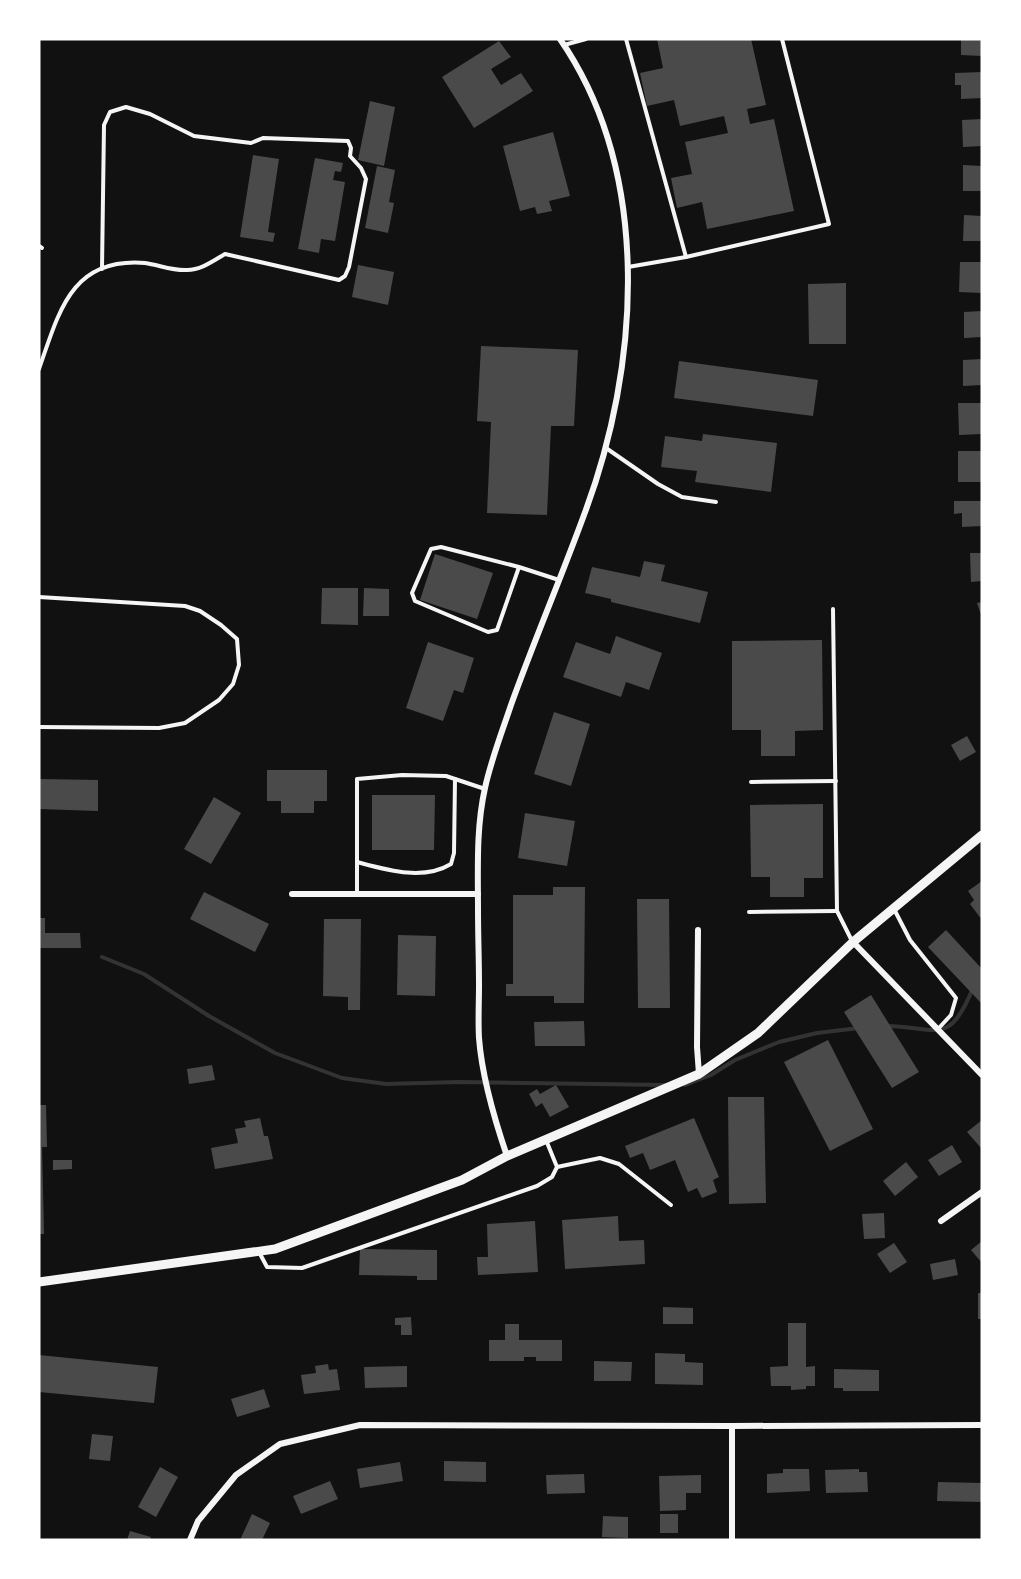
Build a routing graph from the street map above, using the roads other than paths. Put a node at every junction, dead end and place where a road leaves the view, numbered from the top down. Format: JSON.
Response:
{"nodes":[{"id":1,"x":586,"y":39,"type":"edge"},
{"id":2,"x":626,"y":39,"type":"edge"},
{"id":3,"x":782,"y":39,"type":"edge"},
{"id":4,"x":562,"y":42,"type":"edge"},
{"id":5,"x":686,"y":257,"type":"junction"},
{"id":6,"x":628,"y":267,"type":"junction"},
{"id":7,"x":102,"y":269,"type":"junction"},
{"id":8,"x":39,"y":369,"type":"edge"},
{"id":9,"x":605,"y":448,"type":"junction"},
{"id":10,"x":716,"y":502,"type":"dead end"},
{"id":11,"x":519,"y":567,"type":"junction"},
{"id":12,"x":559,"y":580,"type":"junction"},
{"id":13,"x":39,"y":597,"type":"edge"},
{"id":14,"x":833,"y":609,"type":"dead end"},
{"id":15,"x":39,"y":727,"type":"edge"},
{"id":16,"x":455,"y":779,"type":"junction"},
{"id":17,"x":836,"y":781,"type":"junction"},
{"id":18,"x":751,"y":782,"type":"dead end"},
{"id":19,"x":484,"y":789,"type":"junction"},
{"id":20,"x":982,"y":835,"type":"edge"},
{"id":21,"x":357,"y":862,"type":"junction"},
{"id":22,"x":292,"y":894,"type":"dead end"},
{"id":23,"x":357,"y":894,"type":"junction"},
{"id":24,"x":478,"y":894,"type":"junction"},
{"id":25,"x":894,"y":908,"type":"junction"},
{"id":26,"x":837,"y":911,"type":"junction"},
{"id":27,"x":749,"y":912,"type":"dead end"},
{"id":28,"x":698,"y":930,"type":"dead end"},
{"id":29,"x":853,"y":942,"type":"junction"},
{"id":30,"x":938,"y":1029,"type":"junction"},
{"id":31,"x":699,"y":1074,"type":"junction"},
{"id":32,"x":982,"y":1075,"type":"edge"},
{"id":33,"x":546,"y":1140,"type":"junction"},
{"id":34,"x":507,"y":1156,"type":"junction"},
{"id":35,"x":557,"y":1167,"type":"junction"},
{"id":36,"x":982,"y":1192,"type":"edge"},
{"id":37,"x":671,"y":1205,"type":"dead end"},
{"id":38,"x":941,"y":1221,"type":"dead end"},
{"id":39,"x":259,"y":1251,"type":"junction"},
{"id":40,"x":39,"y":1282,"type":"edge"},
{"id":41,"x":982,"y":1425,"type":"edge"},
{"id":42,"x":732,"y":1426,"type":"junction"},
{"id":43,"x":190,"y":1540,"type":"edge"},
{"id":44,"x":732,"y":1540,"type":"edge"}],
"edges":[{"from":1,"to":4,"type":"lane"},
{"from":2,"to":5,"type":"lane"},
{"from":3,"to":5,"type":"lane"},
{"from":4,"to":6,"type":"street"},
{"from":5,"to":6,"type":"lane"},
{"from":6,"to":9,"type":"street"},
{"from":7,"to":7,"type":"lane"},
{"from":7,"to":8,"type":"lane"},
{"from":9,"to":10,"type":"lane"},
{"from":9,"to":12,"type":"street"},
{"from":11,"to":11,"type":"lane"},
{"from":11,"to":12,"type":"lane"},
{"from":12,"to":19,"type":"street"},
{"from":13,"to":15,"type":"lane"},
{"from":14,"to":17,"type":"lane"},
{"from":16,"to":19,"type":"lane"},
{"from":16,"to":21,"type":"lane"},
{"from":16,"to":21,"type":"lane"},
{"from":17,"to":18,"type":"lane"},
{"from":17,"to":26,"type":"lane"},
{"from":19,"to":24,"type":"street"},
{"from":20,"to":25,"type":"street"},
{"from":21,"to":23,"type":"lane"},
{"from":22,"to":23,"type":"street"},
{"from":23,"to":24,"type":"street"},
{"from":24,"to":34,"type":"street"},
{"from":25,"to":29,"type":"street"},
{"from":25,"to":30,"type":"lane"},
{"from":26,"to":27,"type":"lane"},
{"from":26,"to":29,"type":"lane"},
{"from":28,"to":31,"type":"street"},
{"from":29,"to":30,"type":"street"},
{"from":29,"to":31,"type":"street"},
{"from":30,"to":32,"type":"street"},
{"from":31,"to":33,"type":"street"},
{"from":33,"to":34,"type":"street"},
{"from":33,"to":35,"type":"lane"},
{"from":34,"to":39,"type":"street"},
{"from":35,"to":37,"type":"lane"},
{"from":35,"to":39,"type":"lane"},
{"from":36,"to":38,"type":"street"},
{"from":39,"to":40,"type":"street"},
{"from":41,"to":42,"type":"street"},
{"from":42,"to":43,"type":"street"},
{"from":42,"to":44,"type":"street"}]}
